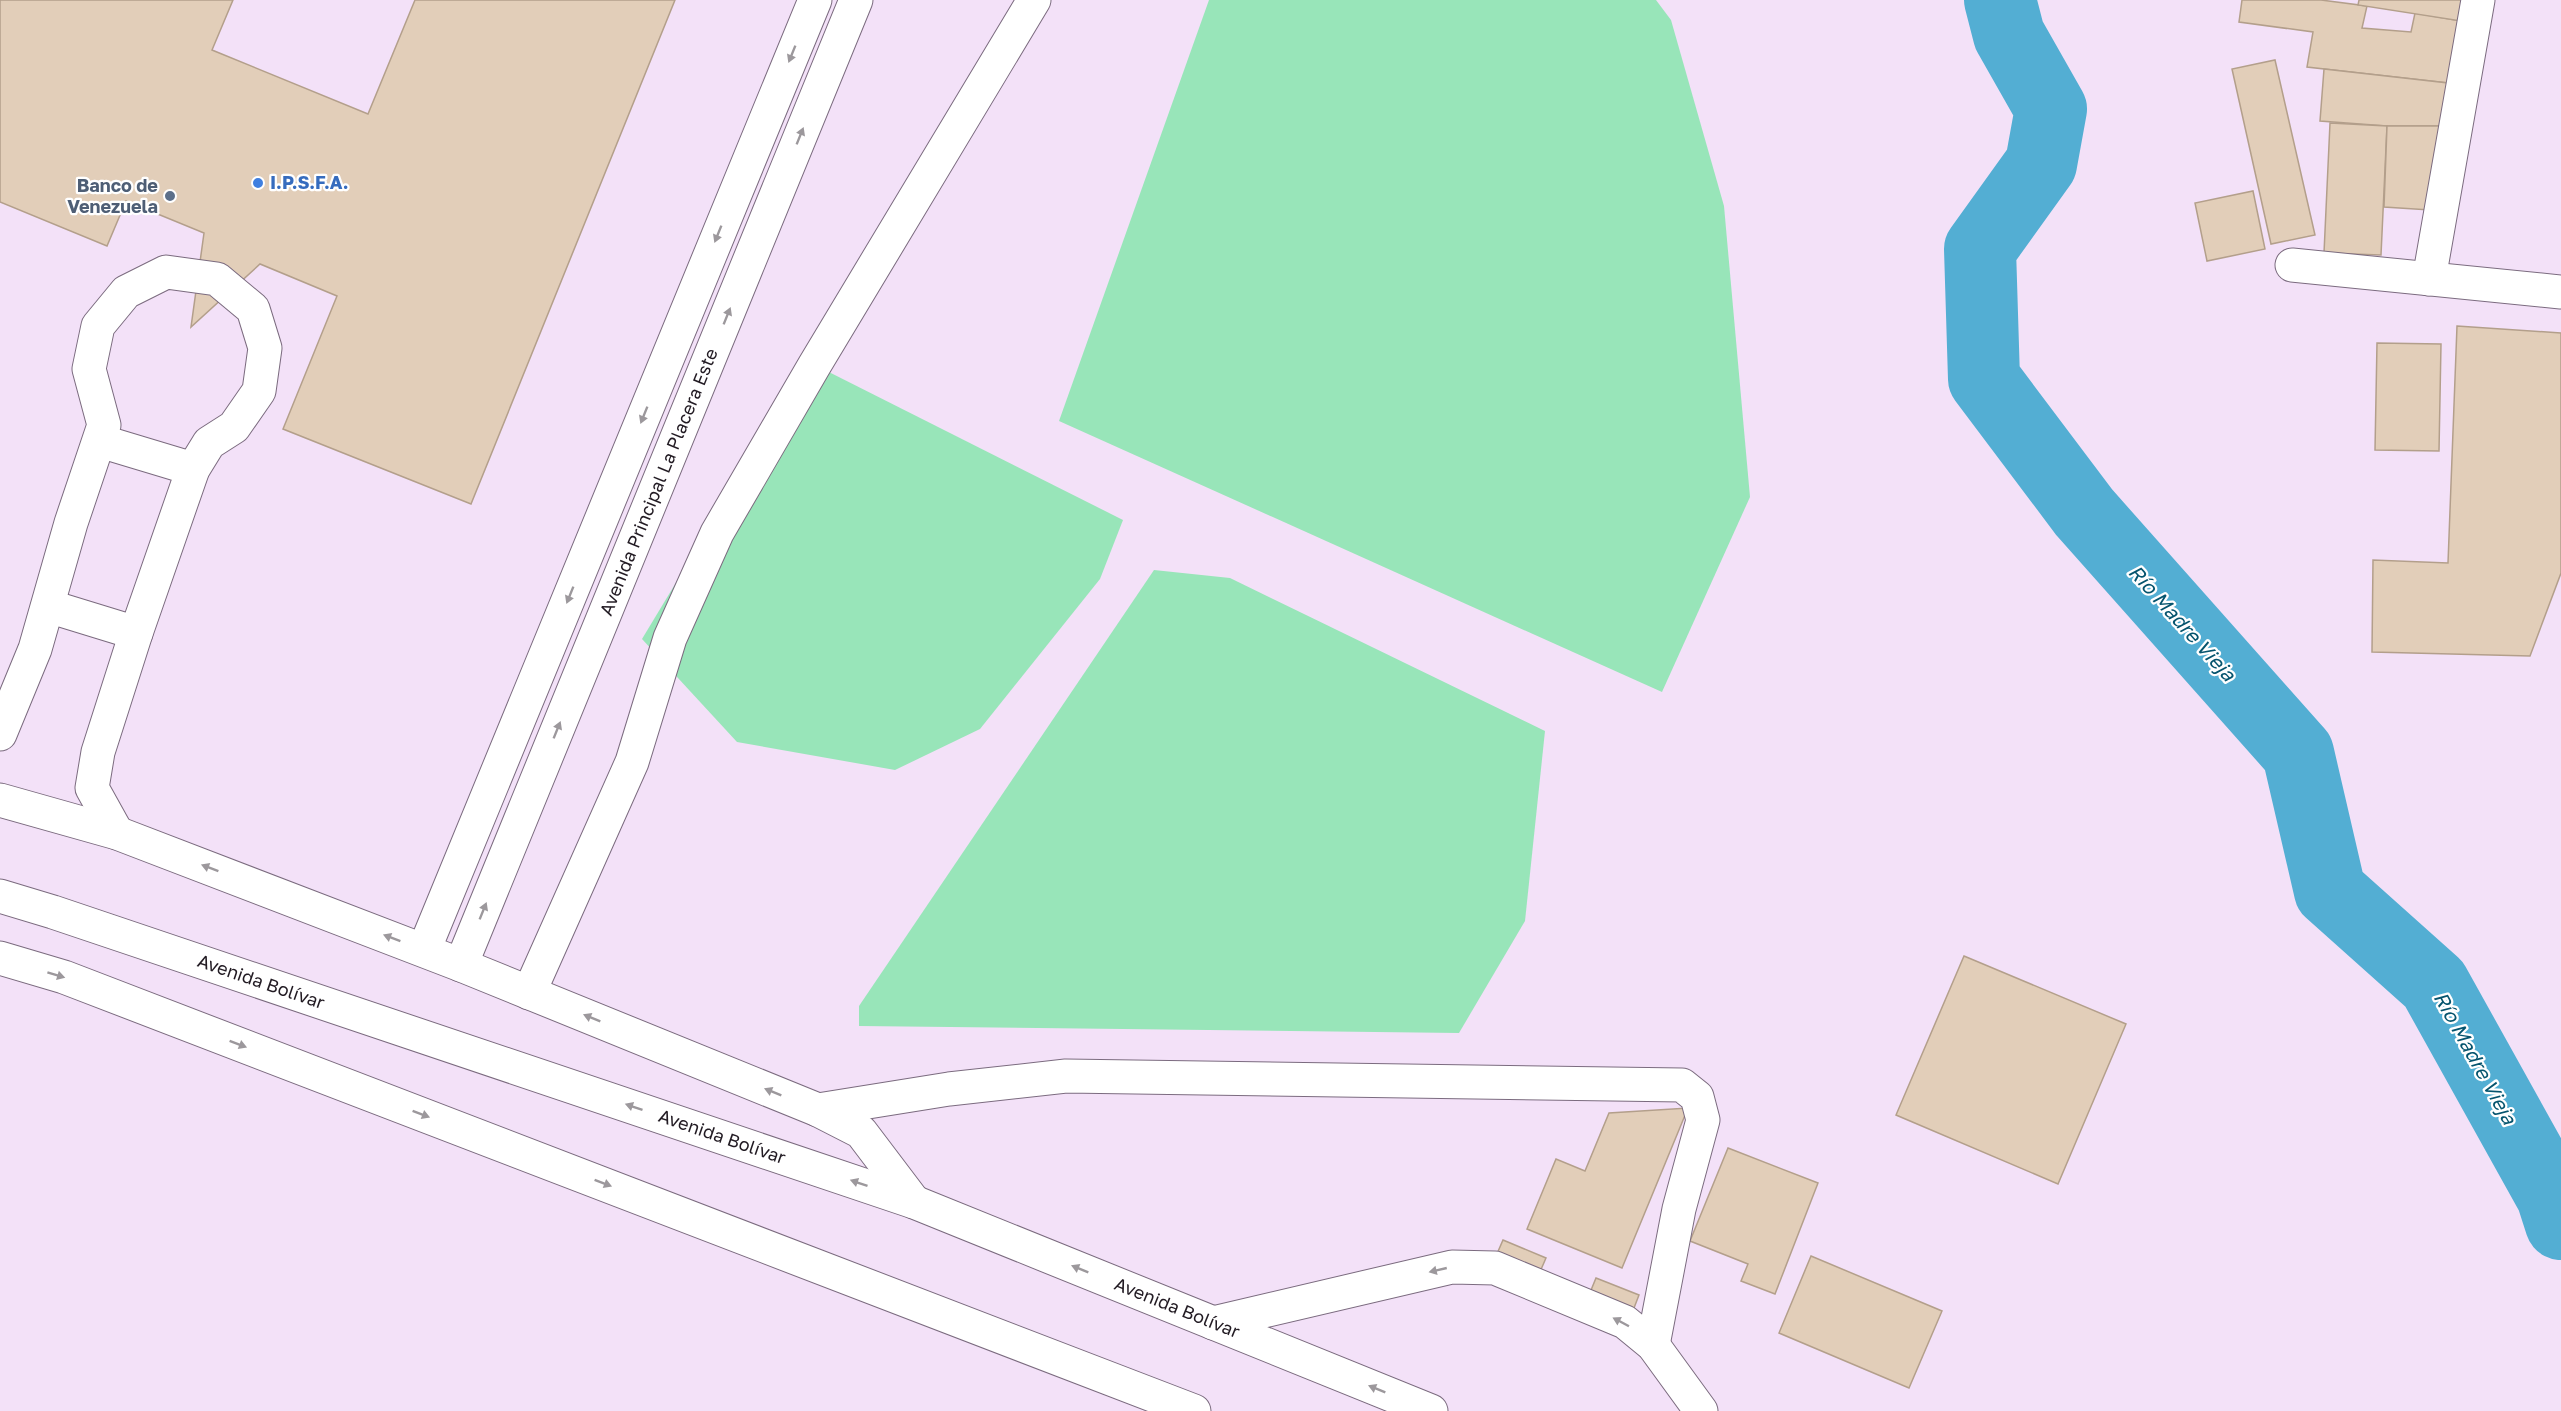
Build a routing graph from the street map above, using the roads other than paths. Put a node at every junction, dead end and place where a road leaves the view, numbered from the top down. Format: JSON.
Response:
{"nodes":[{"id":1,"x":814,"y":0,"type":"edge"},
{"id":2,"x":856,"y":0,"type":"edge"},
{"id":3,"x":1034,"y":0,"type":"edge"},
{"id":4,"x":2478,"y":0,"type":"edge"},
{"id":5,"x":2292,"y":265,"type":"dead end"},
{"id":6,"x":2429,"y":279,"type":"junction"},
{"id":7,"x":2561,"y":292,"type":"edge"},
{"id":8,"x":100,"y":441,"type":"junction"},
{"id":9,"x":193,"y":469,"type":"junction"},
{"id":10,"x":48,"y":606,"type":"junction"},
{"id":11,"x":136,"y":633,"type":"junction"},
{"id":12,"x":0,"y":734,"type":"edge"},
{"id":13,"x":0,"y":800,"type":"edge"},
{"id":14,"x":117,"y":833,"type":"junction"},
{"id":15,"x":0,"y":896,"type":"edge"},
{"id":16,"x":424,"y":950,"type":"junction"},
{"id":17,"x":0,"y":958,"type":"edge"},
{"id":18,"x":461,"y":965,"type":"junction"},
{"id":19,"x":529,"y":993,"type":"junction"},
{"id":20,"x":818,"y":1110,"type":"junction"},
{"id":21,"x":914,"y":1202,"type":"junction"},
{"id":22,"x":1213,"y":1323,"type":"junction"},
{"id":23,"x":1653,"y":1345,"type":"junction"},
{"id":24,"x":1163,"y":1403,"type":"edge"},
{"id":25,"x":1194,"y":1411,"type":"edge"},
{"id":26,"x":1431,"y":1411,"type":"edge"},
{"id":27,"x":1701,"y":1411,"type":"edge"}],
"edges":[{"from":1,"to":16,"type":"street","one_way":true},
{"from":18,"to":2,"type":"street","name":"Avenida Principal La Placera Este","one_way":true},
{"from":3,"to":19,"type":"street"},
{"from":4,"to":6,"type":"street"},
{"from":5,"to":6,"type":"street"},
{"from":6,"to":7,"type":"street"},
{"from":8,"to":9,"type":"street"},
{"from":8,"to":9,"type":"street"},
{"from":8,"to":10,"type":"street"},
{"from":9,"to":11,"type":"street"},
{"from":10,"to":11,"type":"street"},
{"from":10,"to":12,"type":"street"},
{"from":11,"to":14,"type":"street"},
{"from":13,"to":14,"type":"street"},
{"from":16,"to":14,"type":"street","one_way":true},
{"from":21,"to":15,"type":"street","name":"Avenida Bolívar","one_way":true},
{"from":16,"to":18,"type":"street"},
{"from":17,"to":24,"type":"street","one_way":true},
{"from":18,"to":19,"type":"street"},
{"from":20,"to":19,"type":"street","one_way":true},
{"from":20,"to":21,"type":"street"},
{"from":20,"to":23,"type":"street"},
{"from":22,"to":21,"type":"street","name":"Avenida Bolívar","one_way":true},
{"from":23,"to":22,"type":"street","one_way":true},
{"from":26,"to":22,"type":"street","name":"Avenida Bolívar","one_way":true},
{"from":23,"to":27,"type":"street"},
{"from":24,"to":25,"type":"street"}]}
